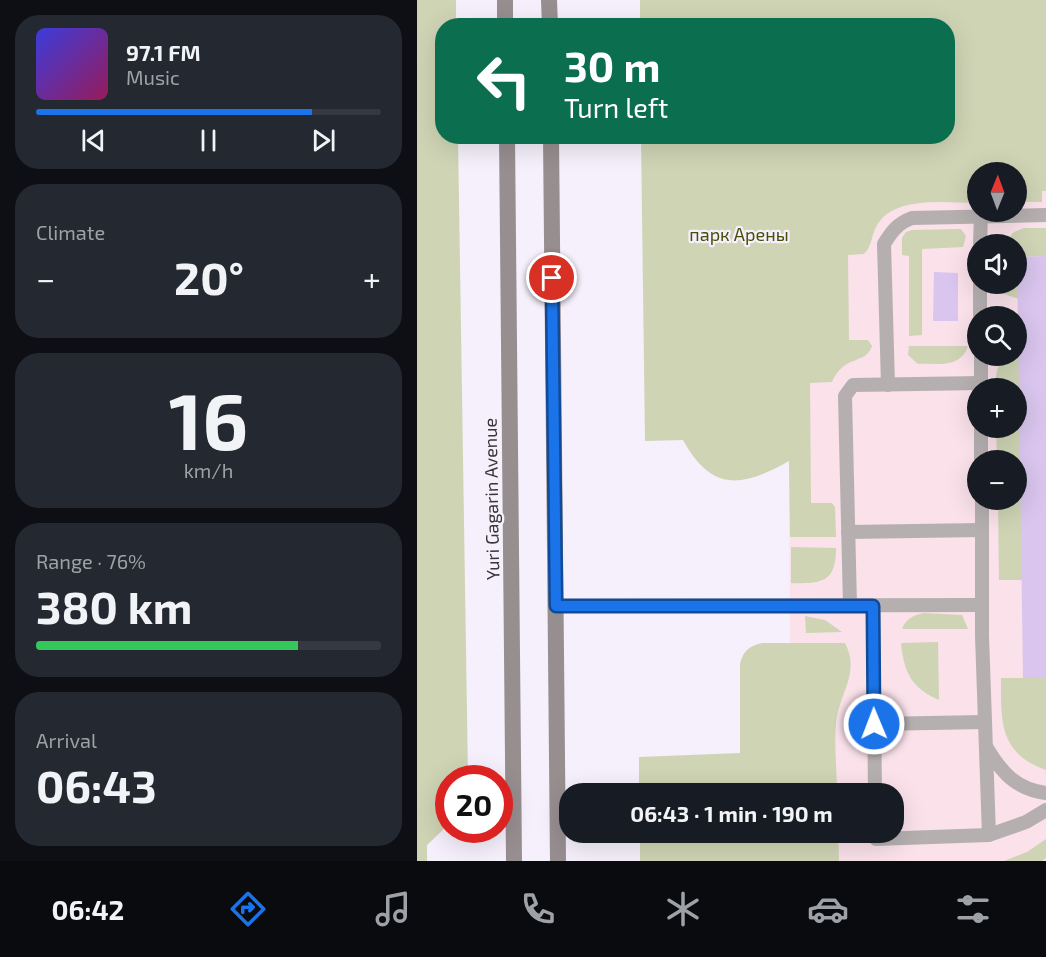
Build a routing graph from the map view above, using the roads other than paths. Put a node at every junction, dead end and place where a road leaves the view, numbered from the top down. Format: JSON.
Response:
{"nodes":[{"id":1,"x":505,"y":0,"type":"edge"},
{"id":2,"x":549,"y":0,"type":"edge"},
{"id":3,"x":505,"y":18,"type":"edge"},
{"id":4,"x":550,"y":18,"type":"edge"},
{"id":5,"x":507,"y":144,"type":"edge"},
{"id":6,"x":551,"y":144,"type":"edge"},
{"id":7,"x":1027,"y":215,"type":"edge"},
{"id":8,"x":1046,"y":215,"type":"edge"},
{"id":9,"x":967,"y":216,"type":"edge"},
{"id":10,"x":888,"y":385,"type":"junction"},
{"id":11,"x":967,"y":386,"type":"edge"},
{"id":12,"x":982,"y":510,"type":"edge"},
{"id":13,"x":982,"y":530,"type":"junction"},
{"id":14,"x":848,"y":532,"type":"junction"},
{"id":15,"x":982,"y":605,"type":"junction"},
{"id":16,"x":556,"y":606,"type":"junction"},
{"id":17,"x":850,"y":606,"type":"junction"},
{"id":18,"x":873,"y":606,"type":"junction"},
{"id":19,"x":985,"y":722,"type":"junction"},
{"id":20,"x":874,"y":724,"type":"junction"},
{"id":21,"x":986,"y":747,"type":"junction"},
{"id":22,"x":875,"y":783,"type":"edge"},
{"id":23,"x":1046,"y":793,"type":"edge"},
{"id":24,"x":1046,"y":810,"type":"edge"},
{"id":25,"x":989,"y":835,"type":"junction"},
{"id":26,"x":904,"y":838,"type":"edge"},
{"id":27,"x":514,"y":861,"type":"edge"},
{"id":28,"x":558,"y":861,"type":"edge"}],
"edges":[{"from":1,"to":3,"type":"main road"},
{"from":2,"to":4,"type":"main road"},
{"from":5,"to":27,"type":"main road","name":"Yuri Gagarin Avenue"},
{"from":6,"to":16,"type":"main road"},
{"from":7,"to":8,"type":"lane"},
{"from":9,"to":10,"type":"lane"},
{"from":10,"to":11,"type":"lane"},
{"from":10,"to":14,"type":"lane"},
{"from":12,"to":13,"type":"lane"},
{"from":13,"to":14,"type":"lane"},
{"from":13,"to":15,"type":"lane"},
{"from":14,"to":17,"type":"lane"},
{"from":15,"to":18,"type":"lane"},
{"from":15,"to":19,"type":"lane"},
{"from":16,"to":17,"type":"lane"},
{"from":16,"to":28,"type":"main road"},
{"from":17,"to":18,"type":"lane"},
{"from":18,"to":20,"type":"lane"},
{"from":19,"to":20,"type":"lane"},
{"from":19,"to":21,"type":"lane"},
{"from":20,"to":22,"type":"lane"},
{"from":21,"to":23,"type":"lane"},
{"from":21,"to":25,"type":"lane"},
{"from":24,"to":25,"type":"lane"},
{"from":25,"to":26,"type":"lane"}]}
